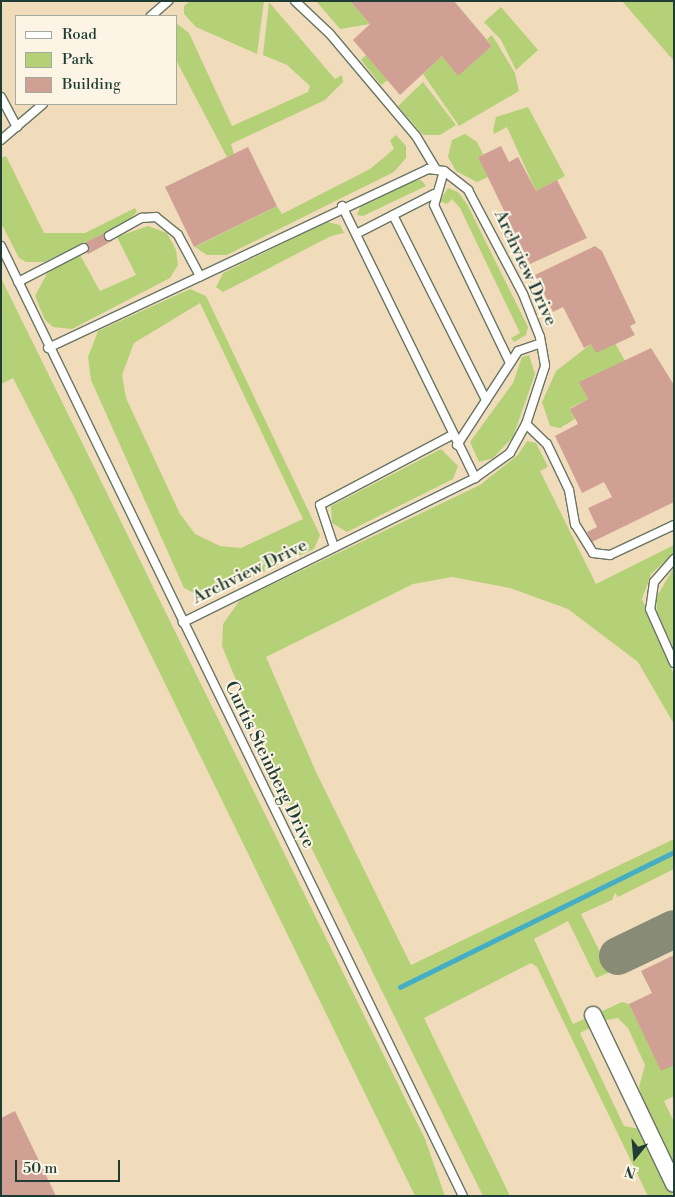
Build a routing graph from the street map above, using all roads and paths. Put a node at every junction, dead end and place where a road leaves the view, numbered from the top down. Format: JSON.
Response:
{"nodes":[{"id":1,"x":168,"y":1,"type":"edge"},
{"id":2,"x":295,"y":1,"type":"edge"},
{"id":3,"x":151,"y":15,"type":"edge"},
{"id":4,"x":1,"y":97,"type":"edge"},
{"id":5,"x":42,"y":105,"type":"edge"},
{"id":6,"x":16,"y":127,"type":"junction"},
{"id":7,"x":1,"y":140,"type":"edge"},
{"id":8,"x":435,"y":168,"type":"junction"},
{"id":9,"x":444,"y":171,"type":"junction"},
{"id":10,"x":434,"y":194,"type":"junction"},
{"id":11,"x":342,"y":206,"type":"junction"},
{"id":12,"x":393,"y":215,"type":"junction"},
{"id":13,"x":356,"y":234,"type":"junction"},
{"id":14,"x":110,"y":236,"type":"dead end"},
{"id":15,"x":1,"y":246,"type":"edge"},
{"id":16,"x":84,"y":248,"type":"dead end"},
{"id":17,"x":3,"y":255,"type":"edge"},
{"id":18,"x":200,"y":276,"type":"junction"},
{"id":19,"x":18,"y":282,"type":"junction"},
{"id":20,"x":541,"y":343,"type":"junction"},
{"id":21,"x":48,"y":348,"type":"junction"},
{"id":22,"x":510,"y":364,"type":"junction"},
{"id":23,"x":486,"y":400,"type":"junction"},
{"id":24,"x":526,"y":424,"type":"junction"},
{"id":25,"x":452,"y":435,"type":"junction"},
{"id":26,"x":457,"y":444,"type":"junction"},
{"id":27,"x":475,"y":478,"type":"junction"},
{"id":28,"x":674,"y":525,"type":"edge"},
{"id":29,"x":334,"y":547,"type":"junction"},
{"id":30,"x":674,"y":559,"type":"edge"},
{"id":31,"x":183,"y":622,"type":"junction"},
{"id":32,"x":674,"y":663,"type":"edge"},
{"id":33,"x":593,"y":1015,"type":"dead end"},
{"id":34,"x":674,"y":1184,"type":"edge"},
{"id":35,"x":463,"y":1196,"type":"edge"}],
"edges":[{"from":1,"to":3,"type":"lane"},
{"from":2,"to":8,"type":"lane"},
{"from":4,"to":6,"type":"lane"},
{"from":5,"to":6,"type":"lane"},
{"from":6,"to":7,"type":"lane"},
{"from":8,"to":9,"type":"lane","name":"Archview Drive"},
{"from":8,"to":11,"type":"lane"},
{"from":9,"to":10,"type":"lane"},
{"from":9,"to":20,"type":"lane","name":"Archview Drive"},
{"from":10,"to":12,"type":"lane"},
{"from":10,"to":22,"type":"lane"},
{"from":11,"to":13,"type":"lane"},
{"from":11,"to":18,"type":"lane"},
{"from":12,"to":13,"type":"lane"},
{"from":12,"to":23,"type":"lane"},
{"from":13,"to":25,"type":"lane"},
{"from":14,"to":18,"type":"lane"},
{"from":15,"to":17,"type":"lane","name":"Curtis Steinberg Drive"},
{"from":16,"to":19,"type":"lane"},
{"from":17,"to":19,"type":"lane","name":"Curtis Steinberg Drive"},
{"from":18,"to":21,"type":"lane"},
{"from":19,"to":21,"type":"lane","name":"Curtis Steinberg Drive"},
{"from":20,"to":22,"type":"lane"},
{"from":20,"to":24,"type":"lane","name":"Archview Drive"},
{"from":21,"to":31,"type":"lane","name":"Curtis Steinberg Drive"},
{"from":22,"to":23,"type":"lane"},
{"from":23,"to":26,"type":"lane"},
{"from":24,"to":27,"type":"lane","name":"Archview Drive"},
{"from":24,"to":28,"type":"lane"},
{"from":25,"to":26,"type":"lane"},
{"from":25,"to":29,"type":"lane"},
{"from":26,"to":27,"type":"lane"},
{"from":27,"to":29,"type":"lane","name":"Archview Drive"},
{"from":29,"to":31,"type":"lane","name":"Archview Drive"},
{"from":30,"to":32,"type":"lane"},
{"from":31,"to":35,"type":"lane","name":"Curtis Steinberg Drive"},
{"from":33,"to":34,"type":"street"}]}
